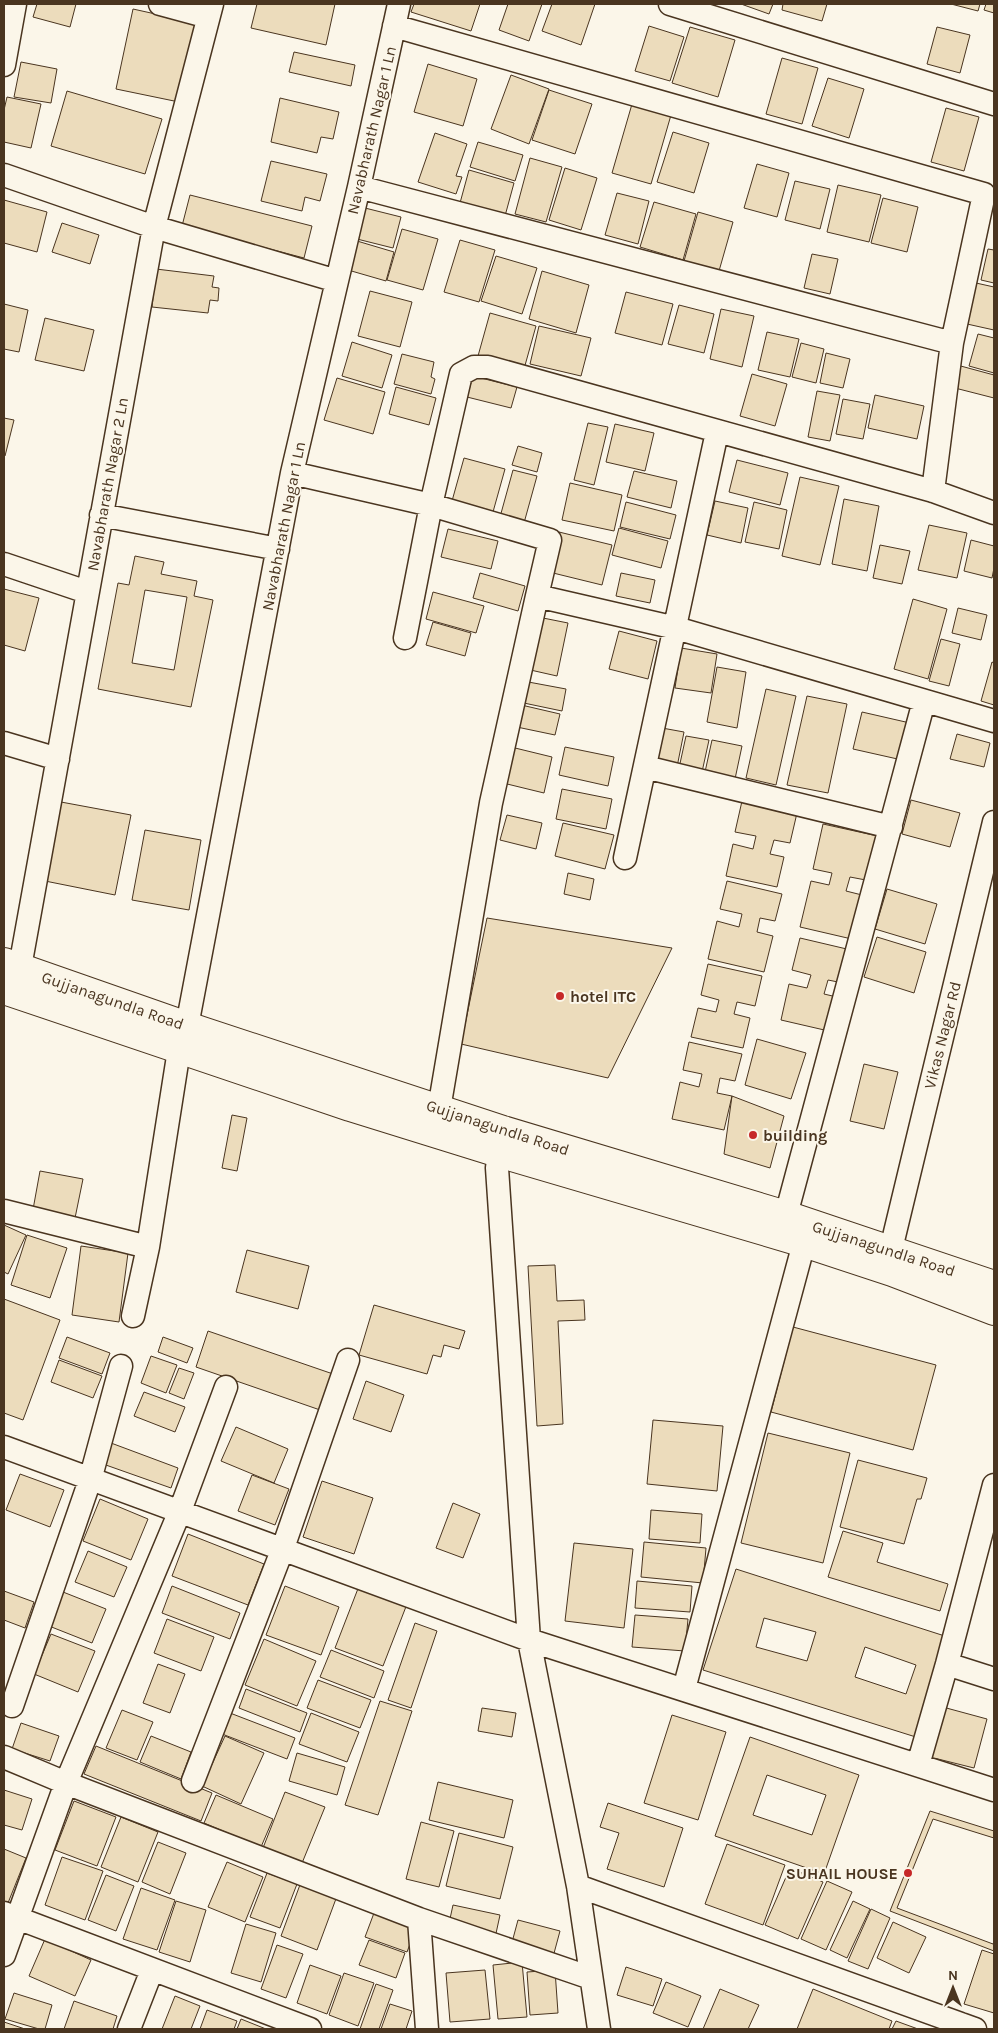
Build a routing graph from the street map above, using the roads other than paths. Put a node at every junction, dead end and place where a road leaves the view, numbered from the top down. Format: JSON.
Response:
{"nodes":[{"id":1,"x":15,"y":4,"type":"edge"},
{"id":2,"x":160,"y":4,"type":"edge"},
{"id":3,"x":399,"y":4,"type":"edge"},
{"id":4,"x":670,"y":4,"type":"edge"},
{"id":5,"x":210,"y":10,"type":"edge"},
{"id":6,"x":394,"y":26,"type":"junction"},
{"id":7,"x":4,"y":65,"type":"edge"},
{"id":8,"x":994,"y":104,"type":"edge"},
{"id":9,"x":4,"y":175,"type":"edge"},
{"id":10,"x":359,"y":187,"type":"junction"},
{"id":11,"x":154,"y":227,"type":"junction"},
{"id":12,"x":337,"y":281,"type":"junction"},
{"id":13,"x":952,"y":343,"type":"junction"},
{"id":14,"x":716,"y":432,"type":"junction"},
{"id":15,"x":292,"y":473,"type":"junction"},
{"id":16,"x":933,"y":491,"type":"junction"},
{"id":17,"x":430,"y":505,"type":"junction"},
{"id":18,"x":994,"y":513,"type":"edge"},
{"id":19,"x":101,"y":515,"type":"junction"},
{"id":20,"x":278,"y":549,"type":"junction"},
{"id":21,"x":4,"y":564,"type":"edge"},
{"id":22,"x":87,"y":592,"type":"junction"},
{"id":23,"x":537,"y":596,"type":"junction"},
{"id":24,"x":676,"y":628,"type":"junction"},
{"id":25,"x":405,"y":638,"type":"dead end"},
{"id":26,"x":924,"y":701,"type":"junction"},
{"id":27,"x":994,"y":721,"type":"edge"},
{"id":28,"x":4,"y":743,"type":"edge"},
{"id":29,"x":58,"y":759,"type":"junction"},
{"id":30,"x":645,"y":767,"type":"junction"},
{"id":31,"x":994,"y":822,"type":"edge"},
{"id":32,"x":891,"y":827,"type":"junction"},
{"id":33,"x":625,"y":858,"type":"dead end"},
{"id":34,"x":12,"y":965,"type":"edge"},
{"id":35,"x":4,"y":990,"type":"edge"},
{"id":36,"x":183,"y":1038,"type":"junction"},
{"id":37,"x":439,"y":1109,"type":"junction"},
{"id":38,"x":500,"y":1141,"type":"junction"},
{"id":39,"x":4,"y":1211,"type":"edge"},
{"id":40,"x":786,"y":1215,"type":"junction"},
{"id":41,"x":804,"y":1243,"type":"junction"},
{"id":42,"x":148,"y":1247,"type":"junction"},
{"id":43,"x":891,"y":1249,"type":"junction"},
{"id":44,"x":994,"y":1285,"type":"edge"},
{"id":45,"x":994,"y":1311,"type":"edge"},
{"id":46,"x":133,"y":1316,"type":"dead end"},
{"id":47,"x":348,"y":1360,"type":"dead end"},
{"id":48,"x":121,"y":1366,"type":"dead end"},
{"id":49,"x":226,"y":1387,"type":"dead end"},
{"id":50,"x":4,"y":1448,"type":"edge"},
{"id":51,"x":90,"y":1480,"type":"junction"},
{"id":52,"x":994,"y":1486,"type":"edge"},
{"id":53,"x":180,"y":1511,"type":"junction"},
{"id":54,"x":283,"y":1548,"type":"junction"},
{"id":55,"x":529,"y":1640,"type":"junction"},
{"id":56,"x":947,"y":1664,"type":"junction"},
{"id":57,"x":994,"y":1679,"type":"edge"},
{"id":58,"x":684,"y":1688,"type":"junction"},
{"id":59,"x":12,"y":1706,"type":"dead end"},
{"id":60,"x":4,"y":1757,"type":"edge"},
{"id":61,"x":918,"y":1765,"type":"junction"},
{"id":62,"x":193,"y":1780,"type":"dead end"},
{"id":63,"x":992,"y":1782,"type":"edge"},
{"id":64,"x":66,"y":1783,"type":"junction"},
{"id":65,"x":578,"y":1886,"type":"junction"},
{"id":66,"x":10,"y":1915,"type":"edge"},
{"id":67,"x":419,"y":1919,"type":"junction"},
{"id":68,"x":4,"y":1955,"type":"edge"},
{"id":69,"x":152,"y":1970,"type":"junction"},
{"id":70,"x":591,"y":1978,"type":"junction"},
{"id":71,"x":129,"y":2029,"type":"edge"},
{"id":72,"x":310,"y":2029,"type":"edge"},
{"id":73,"x":427,"y":2029,"type":"edge"},
{"id":74,"x":599,"y":2029,"type":"edge"},
{"id":75,"x":975,"y":2029,"type":"edge"}],
"edges":[{"from":1,"to":7,"type":"street"},
{"from":2,"to":5,"type":"street"},
{"from":3,"to":6,"type":"street","name":"Navabharath Nagar 1 Ln"},
{"from":4,"to":8,"type":"street"},
{"from":5,"to":11,"type":"street","name":"Navabharath Nagar 2 Ln"},
{"from":6,"to":10,"type":"street","name":"Navabharath Nagar 1 Ln"},
{"from":6,"to":13,"type":"street"},
{"from":9,"to":11,"type":"street"},
{"from":10,"to":12,"type":"street","name":"Navabharath Nagar 1 Ln"},
{"from":10,"to":13,"type":"street"},
{"from":11,"to":12,"type":"street"},
{"from":11,"to":19,"type":"street","name":"Navabharath Nagar 2 Ln"},
{"from":12,"to":15,"type":"street","name":"Navabharath Nagar 1 Ln"},
{"from":13,"to":16,"type":"street"},
{"from":14,"to":16,"type":"street"},
{"from":14,"to":17,"type":"street"},
{"from":14,"to":24,"type":"street"},
{"from":15,"to":17,"type":"street"},
{"from":15,"to":20,"type":"street","name":"Navabharath Nagar 1 Ln"},
{"from":16,"to":18,"type":"street"},
{"from":17,"to":23,"type":"street"},
{"from":17,"to":25,"type":"street"},
{"from":19,"to":20,"type":"street"},
{"from":19,"to":22,"type":"street","name":"Navabharath Nagar 2 Ln"},
{"from":20,"to":36,"type":"street","name":"Navabharath Nagar 1 Ln"},
{"from":21,"to":22,"type":"street"},
{"from":22,"to":29,"type":"street","name":"Navabharath Nagar 2 Ln"},
{"from":23,"to":24,"type":"street"},
{"from":23,"to":37,"type":"street"},
{"from":24,"to":26,"type":"street"},
{"from":24,"to":30,"type":"street"},
{"from":26,"to":27,"type":"street"},
{"from":26,"to":32,"type":"street"},
{"from":28,"to":29,"type":"street"},
{"from":29,"to":34,"type":"street","name":"Navabharath Nagar 2 Ln"},
{"from":30,"to":32,"type":"street"},
{"from":30,"to":33,"type":"street"},
{"from":31,"to":43,"type":"street","name":"Vikas Nagar Rd"},
{"from":32,"to":40,"type":"street"},
{"from":34,"to":36,"type":"main road","name":"Gujjanagundla Road"},
{"from":35,"to":36,"type":"main road","name":"Gujjanagundla Road"},
{"from":36,"to":37,"type":"main road","name":"Gujjanagundla Road"},
{"from":36,"to":38,"type":"main road","name":"Gujjanagundla Road"},
{"from":36,"to":42,"type":"street","name":"Navabharath Nagar 1 Ln"},
{"from":37,"to":38,"type":"main road","name":"Gujjanagundla Road"},
{"from":38,"to":40,"type":"main road","name":"Gujjanagundla Road"},
{"from":38,"to":41,"type":"main road","name":"Gujjanagundla Road"},
{"from":38,"to":55,"type":"street"},
{"from":39,"to":42,"type":"street"},
{"from":40,"to":43,"type":"main road","name":"Gujjanagundla Road"},
{"from":41,"to":45,"type":"main road","name":"Gujjanagundla Road"},
{"from":41,"to":58,"type":"street"},
{"from":42,"to":46,"type":"street","name":"Navabharath Nagar 1 Ln"},
{"from":43,"to":44,"type":"main road","name":"Gujjanagundla Road"},
{"from":47,"to":54,"type":"street"},
{"from":48,"to":51,"type":"street"},
{"from":49,"to":53,"type":"street"},
{"from":50,"to":51,"type":"street"},
{"from":51,"to":53,"type":"street"},
{"from":51,"to":59,"type":"street"},
{"from":52,"to":56,"type":"street"},
{"from":53,"to":54,"type":"street"},
{"from":53,"to":64,"type":"street"},
{"from":54,"to":55,"type":"street"},
{"from":54,"to":62,"type":"street"},
{"from":55,"to":58,"type":"street"},
{"from":55,"to":65,"type":"street"},
{"from":56,"to":57,"type":"street"},
{"from":56,"to":61,"type":"street"},
{"from":58,"to":61,"type":"street"},
{"from":60,"to":64,"type":"street"},
{"from":61,"to":63,"type":"street"},
{"from":64,"to":66,"type":"street"},
{"from":64,"to":67,"type":"street"},
{"from":65,"to":70,"type":"street"},
{"from":65,"to":75,"type":"street"},
{"from":66,"to":68,"type":"street"},
{"from":66,"to":69,"type":"street"},
{"from":67,"to":70,"type":"street"},
{"from":67,"to":73,"type":"street"},
{"from":69,"to":71,"type":"street"},
{"from":69,"to":72,"type":"street"},
{"from":70,"to":74,"type":"street"}]}
